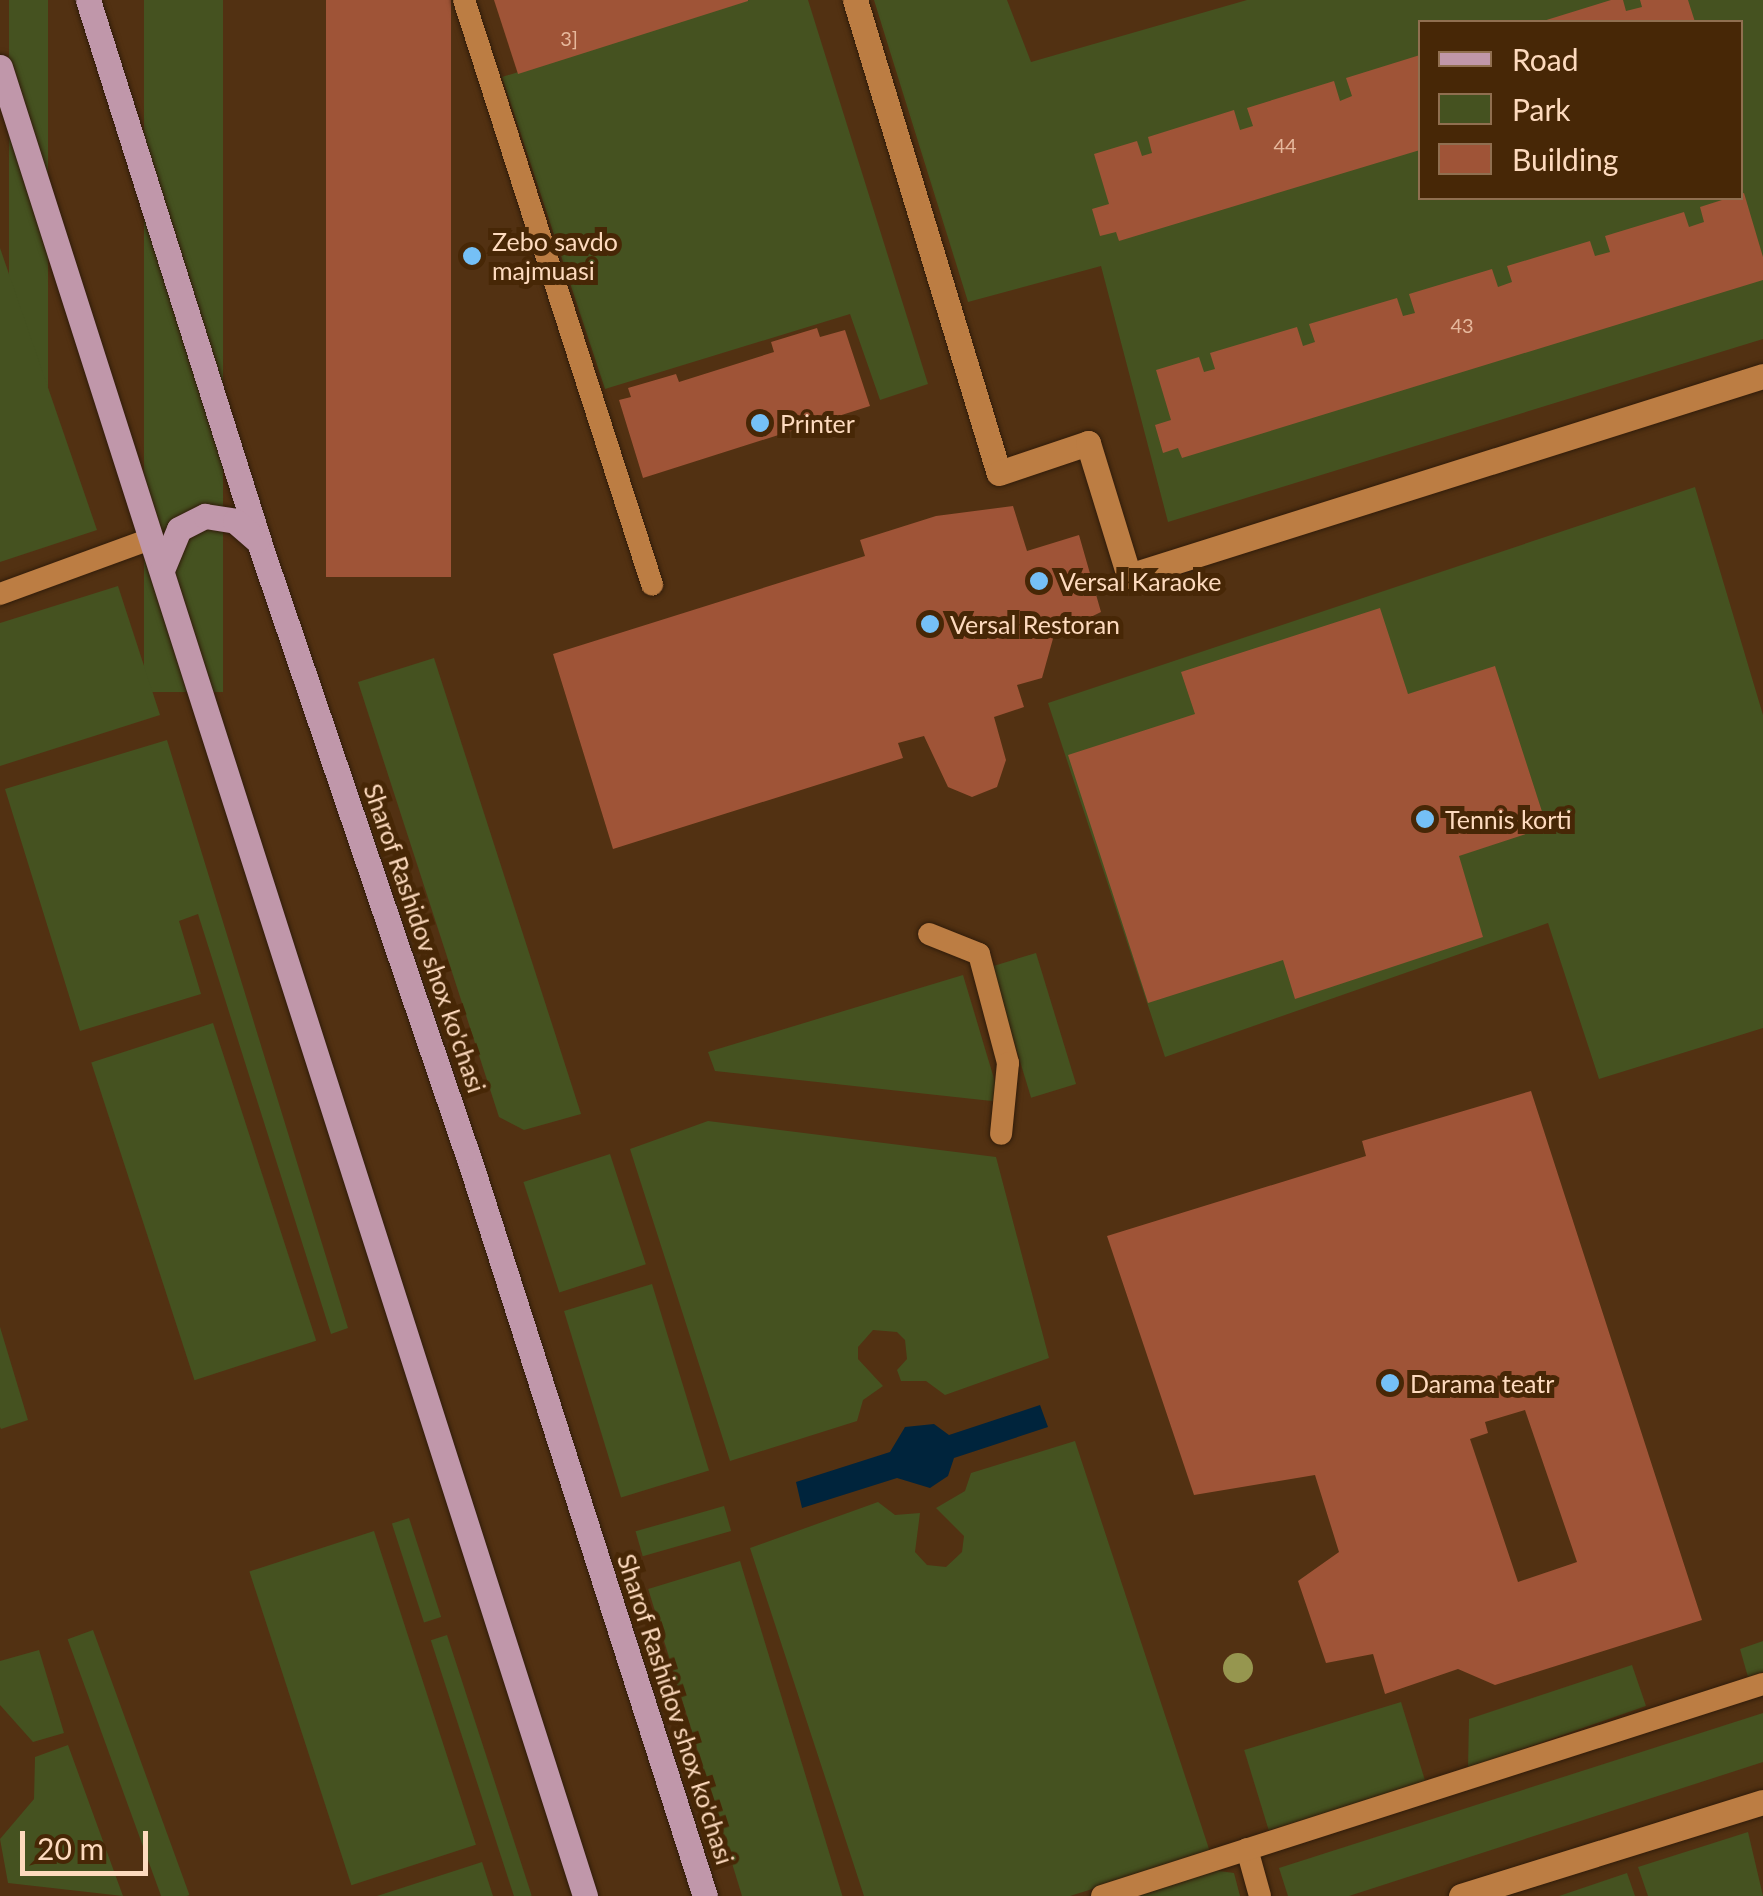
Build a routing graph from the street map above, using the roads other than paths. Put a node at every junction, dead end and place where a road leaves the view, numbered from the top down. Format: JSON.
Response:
{"nodes":[{"id":1,"x":88,"y":0,"type":"edge"},
{"id":2,"x":464,"y":0,"type":"edge"},
{"id":3,"x":855,"y":0,"type":"edge"},
{"id":4,"x":0,"y":67,"type":"edge"},
{"id":5,"x":1763,"y":376,"type":"edge"},
{"id":6,"x":150,"y":539,"type":"junction"},
{"id":7,"x":263,"y":554,"type":"junction"},
{"id":8,"x":165,"y":584,"type":"junction"},
{"id":9,"x":652,"y":584,"type":"dead end"},
{"id":10,"x":0,"y":594,"type":"edge"},
{"id":11,"x":929,"y":934,"type":"dead end"},
{"id":12,"x":1001,"y":1134,"type":"dead end"},
{"id":13,"x":1763,"y":1684,"type":"edge"},
{"id":14,"x":1763,"y":1802,"type":"edge"},
{"id":15,"x":1247,"y":1850,"type":"junction"},
{"id":16,"x":585,"y":1896,"type":"edge"},
{"id":17,"x":704,"y":1896,"type":"edge"},
{"id":18,"x":1102,"y":1896,"type":"edge"},
{"id":19,"x":1260,"y":1896,"type":"edge"},
{"id":20,"x":1461,"y":1896,"type":"edge"}],
"edges":[{"from":1,"to":7,"type":"main road","name":"Sharof Rashidov shox ko'chasi"},
{"from":2,"to":9,"type":"lane"},
{"from":3,"to":5,"type":"street"},
{"from":4,"to":6,"type":"main road"},
{"from":6,"to":8,"type":"main road"},
{"from":6,"to":10,"type":"lane"},
{"from":7,"to":8,"type":"main road"},
{"from":7,"to":17,"type":"main road","name":"Sharof Rashidov shox ko'chasi"},
{"from":8,"to":16,"type":"main road"},
{"from":11,"to":12,"type":"lane"},
{"from":13,"to":15,"type":"lane"},
{"from":14,"to":20,"type":"street"},
{"from":15,"to":18,"type":"lane"},
{"from":15,"to":19,"type":"lane"}]}
